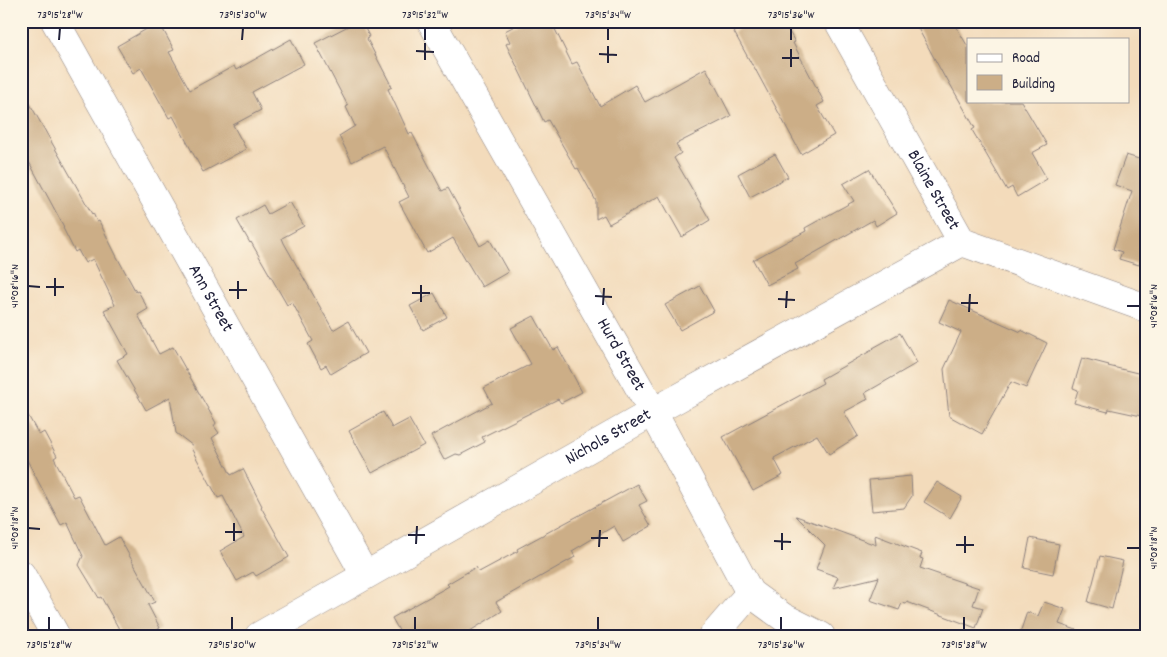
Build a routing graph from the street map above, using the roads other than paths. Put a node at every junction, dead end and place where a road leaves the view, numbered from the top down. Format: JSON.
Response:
{"nodes":[{"id":1,"x":55,"y":21,"type":"edge"},
{"id":2,"x":431,"y":21,"type":"edge"},
{"id":3,"x":838,"y":21,"type":"edge"},
{"id":4,"x":962,"y":242,"type":"junction"},
{"id":5,"x":1146,"y":308,"type":"edge"},
{"id":6,"x":653,"y":412,"type":"junction"},
{"id":7,"x":21,"y":574,"type":"edge"},
{"id":8,"x":365,"y":576,"type":"junction"},
{"id":9,"x":750,"y":593,"type":"junction"},
{"id":10,"x":56,"y":636,"type":"edge"},
{"id":11,"x":258,"y":636,"type":"edge"},
{"id":12,"x":713,"y":636,"type":"edge"},
{"id":13,"x":821,"y":636,"type":"edge"}],
"edges":[{"from":1,"to":8,"type":"street","name":"Ann Street"},
{"from":2,"to":6,"type":"street","name":"Hurd Street"},
{"from":3,"to":4,"type":"street","name":"Blaine Street"},
{"from":4,"to":5,"type":"street","name":"Blaine Street"},
{"from":4,"to":6,"type":"street","name":"Nichols Street"},
{"from":6,"to":8,"type":"street","name":"Nichols Street"},
{"from":6,"to":9,"type":"street","name":"Hurd Street"},
{"from":7,"to":10,"type":"street"},
{"from":8,"to":11,"type":"street","name":"Nichols Street"},
{"from":9,"to":12,"type":"street"},
{"from":9,"to":13,"type":"street","name":"Hurd Street"}]}
